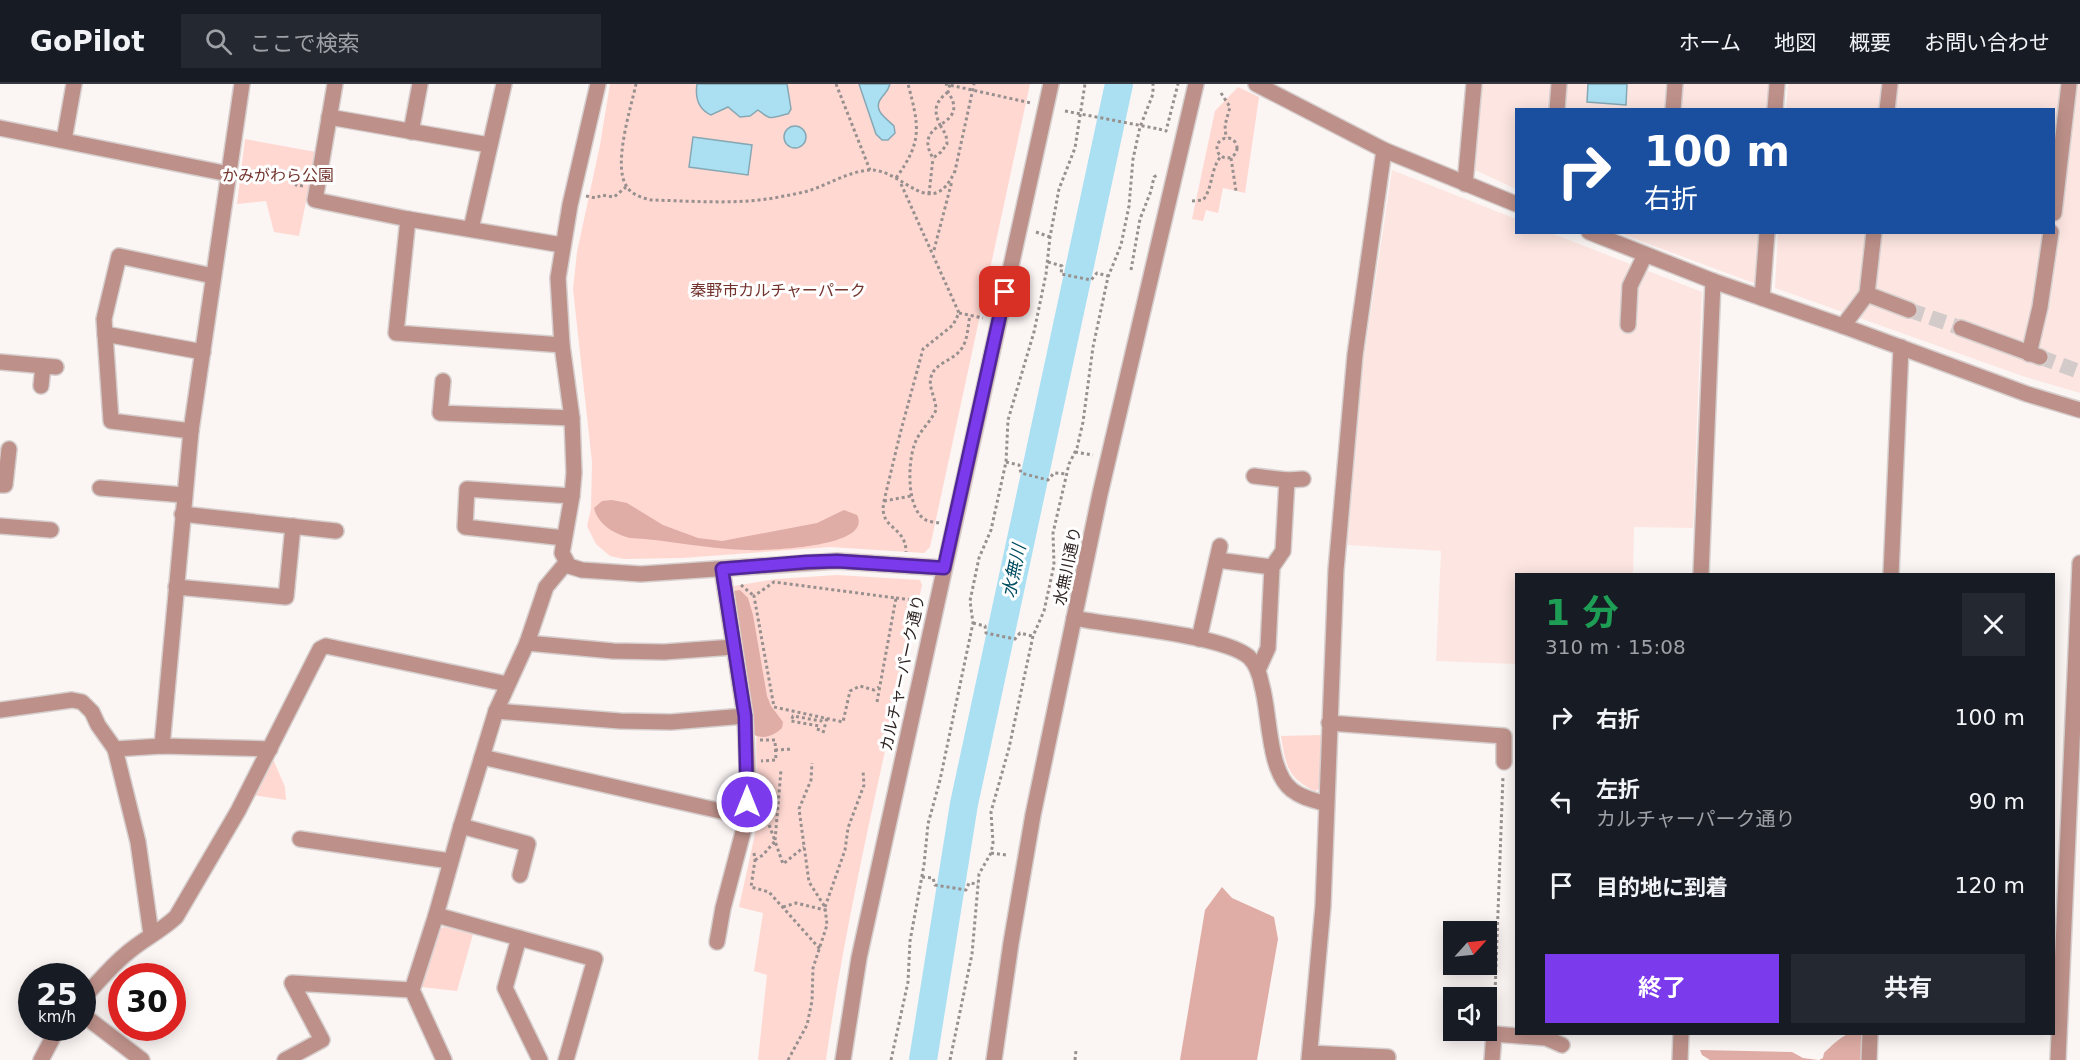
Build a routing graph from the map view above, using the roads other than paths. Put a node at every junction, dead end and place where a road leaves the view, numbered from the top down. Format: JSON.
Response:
{"nodes":[{"id":1,"x":75,"y":84,"type":"edge"},
{"id":2,"x":242,"y":84,"type":"edge"},
{"id":3,"x":335,"y":84,"type":"edge"},
{"id":4,"x":420,"y":84,"type":"edge"},
{"id":5,"x":504,"y":84,"type":"edge"},
{"id":6,"x":598,"y":84,"type":"edge"},
{"id":7,"x":1051,"y":84,"type":"edge"},
{"id":8,"x":1196,"y":84,"type":"edge"},
{"id":9,"x":1256,"y":84,"type":"edge"},
{"id":10,"x":1474,"y":84,"type":"edge"},
{"id":11,"x":1559,"y":84,"type":"edge"},
{"id":12,"x":1675,"y":84,"type":"edge"},
{"id":13,"x":1777,"y":84,"type":"edge"},
{"id":14,"x":1890,"y":84,"type":"edge"},
{"id":15,"x":2069,"y":84,"type":"edge"},
{"id":16,"x":1557,"y":108,"type":"edge"},
{"id":17,"x":1673,"y":108,"type":"edge"},
{"id":18,"x":1775,"y":108,"type":"edge"},
{"id":19,"x":1887,"y":108,"type":"edge"},
{"id":20,"x":329,"y":117,"type":"junction"},
{"id":21,"x":0,"y":128,"type":"edge"},
{"id":22,"x":411,"y":132,"type":"junction"},
{"id":23,"x":64,"y":140,"type":"junction"},
{"id":24,"x":489,"y":145,"type":"junction"},
{"id":25,"x":1384,"y":150,"type":"junction"},
{"id":26,"x":229,"y":174,"type":"junction"},
{"id":27,"x":1465,"y":184,"type":"junction"},
{"id":28,"x":1515,"y":204,"type":"edge"},
{"id":29,"x":2055,"y":204,"type":"edge"},
{"id":30,"x":408,"y":219,"type":"junction"},
{"id":31,"x":471,"y":229,"type":"junction"},
{"id":32,"x":1594,"y":234,"type":"edge"},
{"id":33,"x":1767,"y":234,"type":"edge"},
{"id":34,"x":1874,"y":234,"type":"edge"},
{"id":35,"x":2051,"y":234,"type":"edge"},
{"id":36,"x":562,"y":245,"type":"junction"},
{"id":37,"x":1645,"y":255,"type":"junction"},
{"id":38,"x":213,"y":276,"type":"junction"},
{"id":39,"x":1713,"y":281,"type":"junction"},
{"id":40,"x":1867,"y":294,"type":"junction"},
{"id":41,"x":1762,"y":298,"type":"junction"},
{"id":42,"x":1909,"y":310,"type":"tunnel mouth"},
{"id":43,"x":1628,"y":325,"type":"dead end"},
{"id":44,"x":1843,"y":326,"type":"junction"},
{"id":45,"x":1960,"y":328,"type":"tunnel mouth"},
{"id":46,"x":105,"y":333,"type":"junction"},
{"id":47,"x":562,"y":345,"type":"junction"},
{"id":48,"x":1901,"y":347,"type":"junction"},
{"id":49,"x":202,"y":352,"type":"junction"},
{"id":50,"x":0,"y":362,"type":"edge"},
{"id":51,"x":443,"y":381,"type":"dead end"},
{"id":52,"x":41,"y":386,"type":"dead end"},
{"id":53,"x":2080,"y":410,"type":"edge"},
{"id":54,"x":572,"y":418,"type":"junction"},
{"id":55,"x":191,"y":430,"type":"junction"},
{"id":56,"x":9,"y":448,"type":"dead end"},
{"id":57,"x":1254,"y":476,"type":"dead end"},
{"id":58,"x":1303,"y":479,"type":"dead end"},
{"id":59,"x":1287,"y":480,"type":"junction"},
{"id":60,"x":0,"y":485,"type":"edge"},
{"id":61,"x":100,"y":488,"type":"dead end"},
{"id":62,"x":184,"y":495,"type":"junction"},
{"id":63,"x":572,"y":496,"type":"junction"},
{"id":64,"x":182,"y":514,"type":"junction"},
{"id":65,"x":0,"y":526,"type":"edge"},
{"id":66,"x":293,"y":526,"type":"junction"},
{"id":67,"x":51,"y":530,"type":"dead end"},
{"id":68,"x":336,"y":531,"type":"dead end"},
{"id":69,"x":564,"y":538,"type":"junction"},
{"id":70,"x":566,"y":563,"type":"junction"},
{"id":71,"x":2080,"y":563,"type":"edge"},
{"id":72,"x":1272,"y":567,"type":"junction"},
{"id":73,"x":944,"y":568,"type":"junction"},
{"id":74,"x":722,"y":569,"type":"junction"},
{"id":75,"x":1701,"y":573,"type":"edge"},
{"id":76,"x":1890,"y":573,"type":"edge"},
{"id":77,"x":176,"y":587,"type":"junction"},
{"id":78,"x":1074,"y":618,"type":"junction"},
{"id":79,"x":1199,"y":639,"type":"junction"},
{"id":80,"x":528,"y":643,"type":"junction"},
{"id":81,"x":734,"y":647,"type":"junction"},
{"id":82,"x":1258,"y":670,"type":"junction"},
{"id":83,"x":507,"y":684,"type":"junction"},
{"id":84,"x":0,"y":710,"type":"edge"},
{"id":85,"x":496,"y":711,"type":"junction"},
{"id":86,"x":745,"y":716,"type":"junction"},
{"id":87,"x":1329,"y":723,"type":"junction"},
{"id":88,"x":162,"y":746,"type":"junction"},
{"id":89,"x":115,"y":749,"type":"junction"},
{"id":90,"x":270,"y":749,"type":"junction"},
{"id":91,"x":482,"y":757,"type":"junction"},
{"id":92,"x":1503,"y":762,"type":"road end"},
{"id":93,"x":1326,"y":804,"type":"junction"},
{"id":94,"x":747,"y":817,"type":"junction"},
{"id":95,"x":460,"y":826,"type":"junction"},
{"id":96,"x":300,"y":839,"type":"dead end"},
{"id":97,"x":450,"y":861,"type":"junction"},
{"id":98,"x":520,"y":875,"type":"dead end"},
{"id":99,"x":436,"y":915,"type":"junction"},
{"id":100,"x":152,"y":934,"type":"junction"},
{"id":101,"x":519,"y":938,"type":"junction"},
{"id":102,"x":717,"y":942,"type":"dead end"},
{"id":103,"x":96,"y":984,"type":"edge"},
{"id":104,"x":412,"y":990,"type":"junction"},
{"id":105,"x":96,"y":1025,"type":"edge"},
{"id":106,"x":1681,"y":1035,"type":"edge"},
{"id":107,"x":1870,"y":1035,"type":"edge"},
{"id":108,"x":51,"y":1041,"type":"edge"},
{"id":109,"x":1562,"y":1045,"type":"dead end"},
{"id":110,"x":1310,"y":1056,"type":"edge"},
{"id":111,"x":1388,"y":1057,"type":"dead end"},
{"id":112,"x":41,"y":1060,"type":"edge"},
{"id":113,"x":142,"y":1060,"type":"edge"},
{"id":114,"x":285,"y":1060,"type":"edge"},
{"id":115,"x":444,"y":1060,"type":"edge"},
{"id":116,"x":540,"y":1060,"type":"edge"},
{"id":117,"x":566,"y":1060,"type":"edge"},
{"id":118,"x":843,"y":1060,"type":"edge"},
{"id":119,"x":994,"y":1060,"type":"edge"},
{"id":120,"x":1492,"y":1060,"type":"edge"},
{"id":121,"x":1680,"y":1060,"type":"edge"},
{"id":122,"x":1869,"y":1060,"type":"edge"},
{"id":123,"x":2058,"y":1060,"type":"edge"}],
"edges":[{"from":1,"to":23,"type":"street"},
{"from":2,"to":26,"type":"street"},
{"from":3,"to":20,"type":"street"},
{"from":4,"to":22,"type":"street"},
{"from":5,"to":24,"type":"street"},
{"from":6,"to":36,"type":"street"},
{"from":7,"to":73,"type":"street","name":"カルチャーパーク通り"},
{"from":8,"to":78,"type":"street","name":"水無川通り"},
{"from":9,"to":25,"type":"street"},
{"from":10,"to":27,"type":"street"},
{"from":11,"to":16,"type":"street"},
{"from":12,"to":17,"type":"street"},
{"from":13,"to":18,"type":"street"},
{"from":14,"to":19,"type":"street"},
{"from":15,"to":29,"type":"street"},
{"from":20,"to":22,"type":"street"},
{"from":20,"to":30,"type":"street"},
{"from":21,"to":23,"type":"street"},
{"from":22,"to":24,"type":"street"},
{"from":23,"to":26,"type":"street"},
{"from":24,"to":31,"type":"street"},
{"from":25,"to":27,"type":"street"},
{"from":25,"to":87,"type":"street"},
{"from":26,"to":38,"type":"street"},
{"from":27,"to":28,"type":"street"},
{"from":30,"to":31,"type":"street"},
{"from":30,"to":47,"type":"street"},
{"from":31,"to":36,"type":"street"},
{"from":32,"to":37,"type":"street"},
{"from":33,"to":41,"type":"street"},
{"from":34,"to":40,"type":"street"},
{"from":35,"to":45,"type":"street"},
{"from":36,"to":47,"type":"street"},
{"from":37,"to":39,"type":"street"},
{"from":37,"to":43,"type":"street"},
{"from":38,"to":46,"type":"street"},
{"from":38,"to":49,"type":"street"},
{"from":39,"to":41,"type":"street"},
{"from":39,"to":75,"type":"street"},
{"from":40,"to":42,"type":"street"},
{"from":40,"to":44,"type":"street"},
{"from":41,"to":44,"type":"street"},
{"from":44,"to":48,"type":"street"},
{"from":46,"to":49,"type":"street"},
{"from":46,"to":55,"type":"street"},
{"from":47,"to":54,"type":"street"},
{"from":48,"to":53,"type":"street"},
{"from":48,"to":76,"type":"street"},
{"from":49,"to":55,"type":"street"},
{"from":50,"to":52,"type":"street"},
{"from":51,"to":54,"type":"street"},
{"from":54,"to":63,"type":"street"},
{"from":55,"to":62,"type":"street"},
{"from":56,"to":60,"type":"street"},
{"from":57,"to":59,"type":"street"},
{"from":58,"to":59,"type":"street"},
{"from":59,"to":72,"type":"street"},
{"from":61,"to":62,"type":"street"},
{"from":62,"to":64,"type":"street"},
{"from":63,"to":69,"type":"street"},
{"from":63,"to":69,"type":"street"},
{"from":64,"to":66,"type":"street"},
{"from":64,"to":77,"type":"street"},
{"from":65,"to":67,"type":"street"},
{"from":66,"to":68,"type":"street"},
{"from":66,"to":77,"type":"street"},
{"from":69,"to":70,"type":"street"},
{"from":70,"to":74,"type":"street"},
{"from":70,"to":80,"type":"street"},
{"from":71,"to":123,"type":"street"},
{"from":72,"to":79,"type":"street"},
{"from":72,"to":82,"type":"street"},
{"from":73,"to":74,"type":"street"},
{"from":73,"to":118,"type":"street","name":"カルチャーパーク通り"},
{"from":74,"to":81,"type":"street"},
{"from":77,"to":88,"type":"street"},
{"from":78,"to":79,"type":"street"},
{"from":78,"to":119,"type":"street","name":"水無川通り"},
{"from":79,"to":82,"type":"street"},
{"from":80,"to":81,"type":"street"},
{"from":80,"to":83,"type":"street"},
{"from":81,"to":86,"type":"street"},
{"from":82,"to":93,"type":"street"},
{"from":83,"to":85,"type":"street"},
{"from":83,"to":90,"type":"street"},
{"from":84,"to":89,"type":"street"},
{"from":85,"to":86,"type":"street"},
{"from":85,"to":91,"type":"street"},
{"from":86,"to":94,"type":"street"},
{"from":87,"to":92,"type":"street"},
{"from":87,"to":93,"type":"street"},
{"from":88,"to":89,"type":"street"},
{"from":88,"to":90,"type":"street"},
{"from":89,"to":100,"type":"street"},
{"from":90,"to":100,"type":"street"},
{"from":91,"to":94,"type":"street"},
{"from":91,"to":95,"type":"street"},
{"from":93,"to":110,"type":"street"},
{"from":94,"to":102,"type":"street"},
{"from":95,"to":97,"type":"street"},
{"from":95,"to":98,"type":"street"},
{"from":96,"to":97,"type":"street"},
{"from":97,"to":99,"type":"street"},
{"from":99,"to":101,"type":"street"},
{"from":99,"to":104,"type":"street"},
{"from":100,"to":103,"type":"street"},
{"from":101,"to":116,"type":"street"},
{"from":101,"to":117,"type":"street"},
{"from":104,"to":114,"type":"street"},
{"from":104,"to":115,"type":"street"},
{"from":105,"to":113,"type":"street"},
{"from":106,"to":121,"type":"street"},
{"from":107,"to":122,"type":"street"},
{"from":108,"to":112,"type":"street"},
{"from":109,"to":120,"type":"street"},
{"from":110,"to":111,"type":"street"}]}
